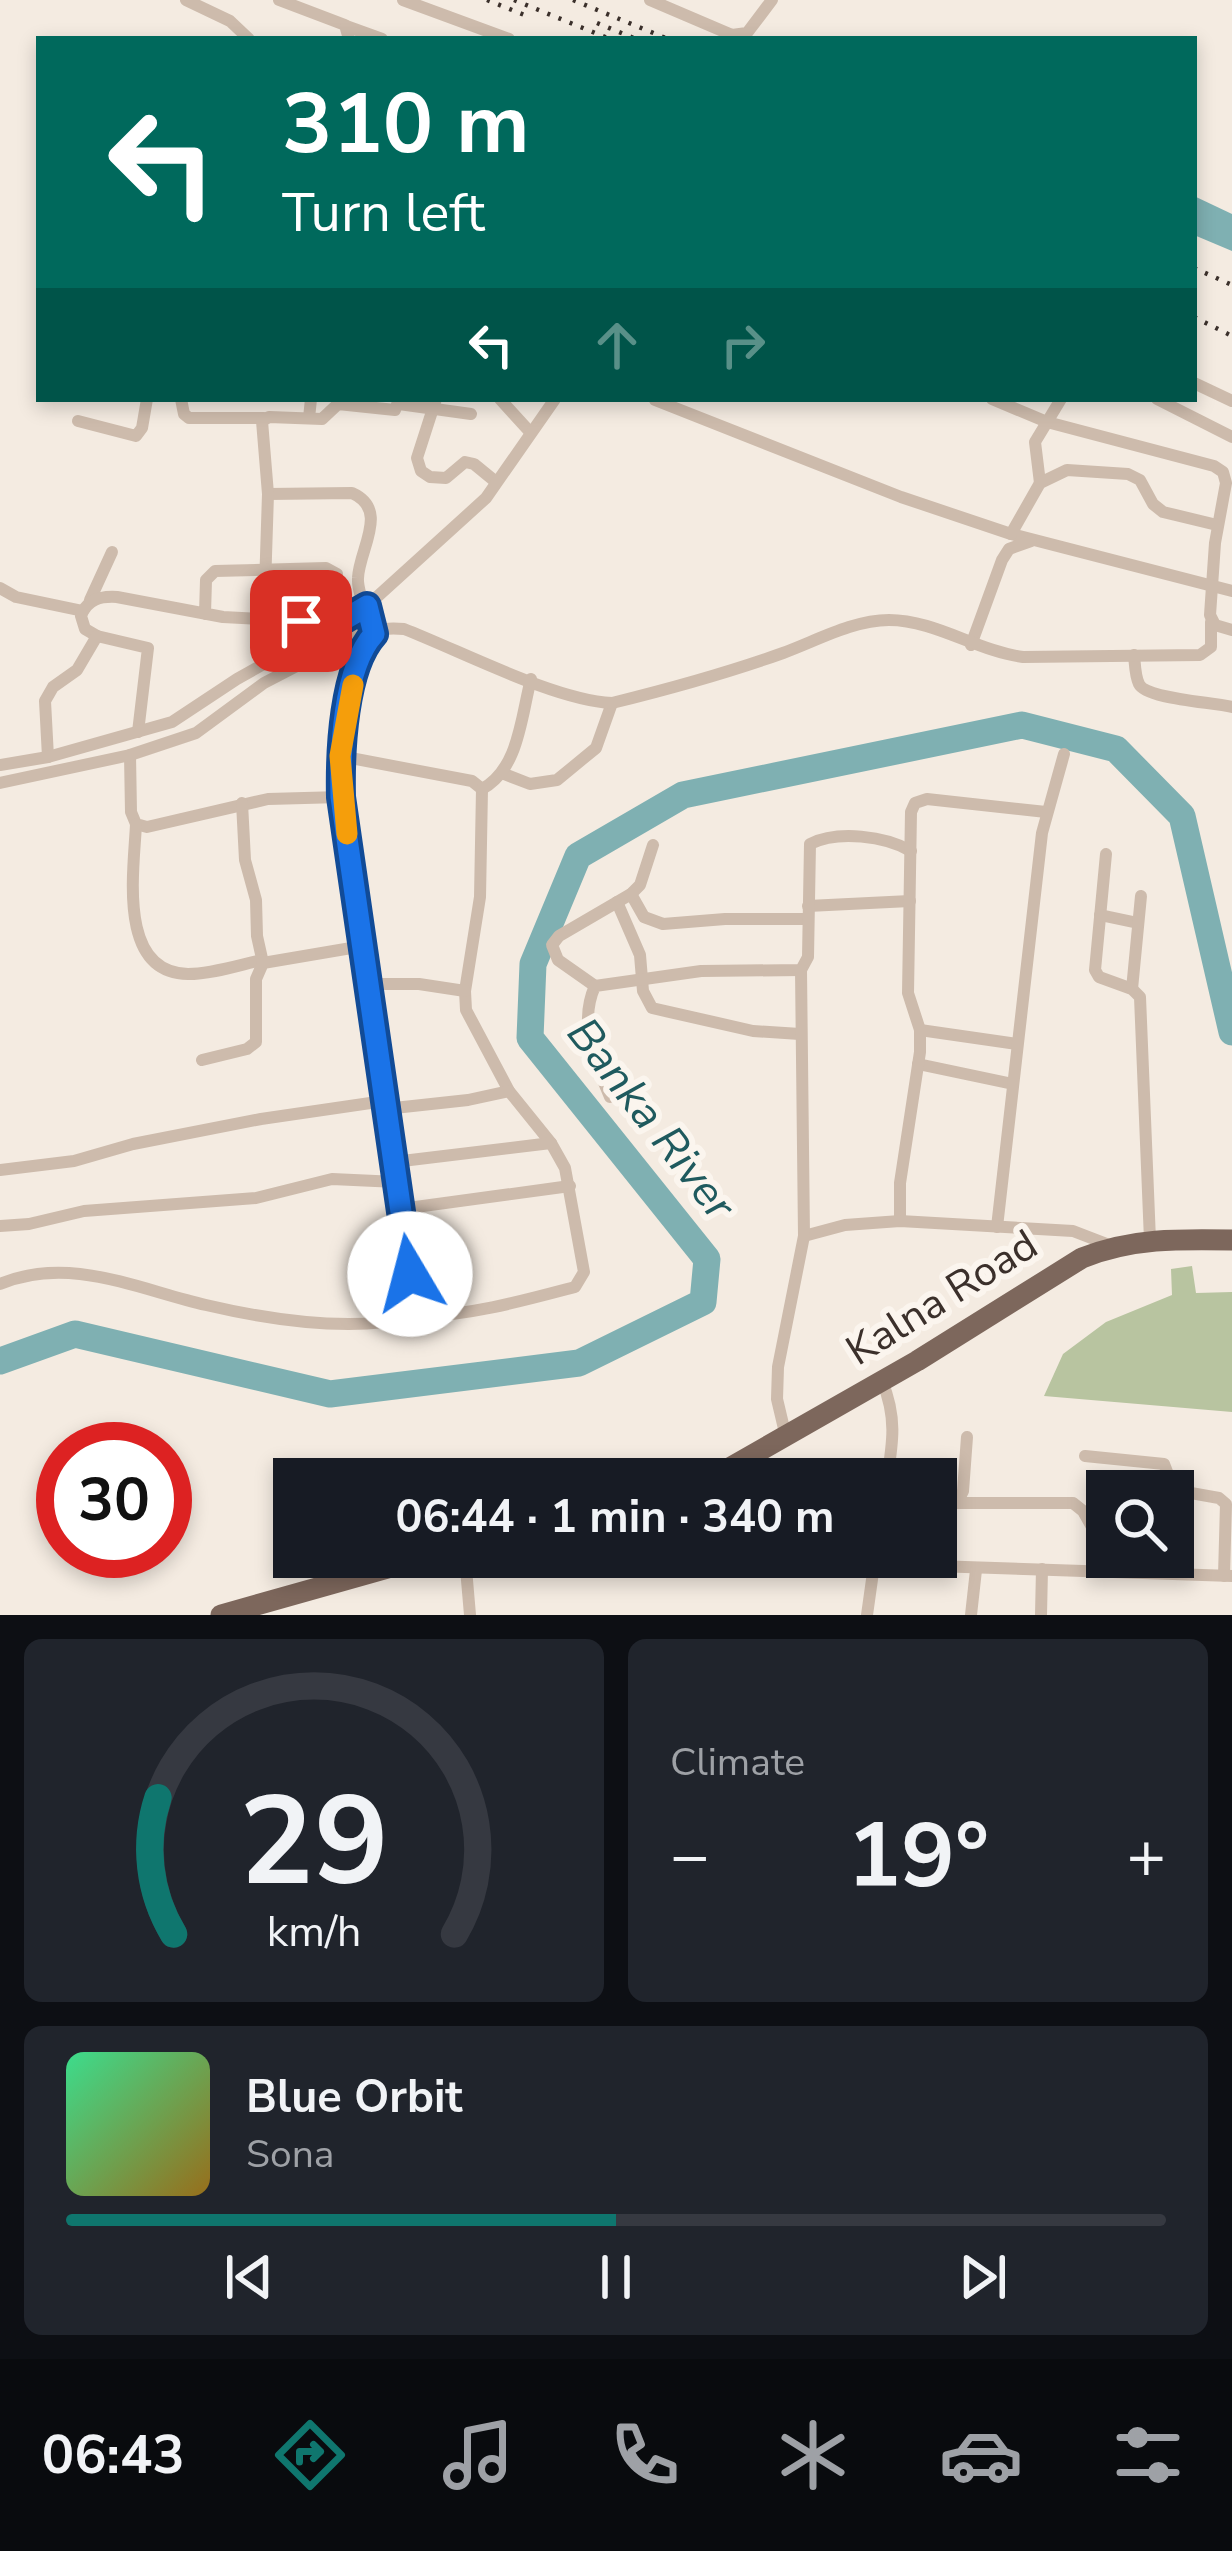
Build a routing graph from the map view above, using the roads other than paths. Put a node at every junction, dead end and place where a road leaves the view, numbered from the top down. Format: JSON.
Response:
{"nodes":[{"id":1,"x":186,"y":0,"type":"edge"},
{"id":2,"x":278,"y":0,"type":"edge"},
{"id":3,"x":403,"y":0,"type":"edge"},
{"id":4,"x":650,"y":0,"type":"edge"},
{"id":5,"x":772,"y":0,"type":"edge"},
{"id":6,"x":347,"y":32,"type":"edge"},
{"id":7,"x":246,"y":36,"type":"edge"},
{"id":8,"x":501,"y":36,"type":"edge"},
{"id":9,"x":1197,"y":384,"type":"edge"},
{"id":10,"x":1232,"y":401,"type":"edge"},
{"id":11,"x":146,"y":402,"type":"edge"},
{"id":12,"x":182,"y":402,"type":"edge"},
{"id":13,"x":310,"y":402,"type":"edge"},
{"id":14,"x":398,"y":402,"type":"edge"},
{"id":15,"x":503,"y":402,"type":"edge"},
{"id":16,"x":553,"y":402,"type":"edge"},
{"id":17,"x":660,"y":402,"type":"edge"},
{"id":18,"x":999,"y":402,"type":"edge"},
{"id":19,"x":1058,"y":402,"type":"edge"},
{"id":20,"x":1163,"y":402,"type":"edge"},
{"id":21,"x":434,"y":404,"type":"edge"},
{"id":22,"x":471,"y":414,"type":"dead end"},
{"id":23,"x":264,"y":418,"type":"junction"},
{"id":24,"x":309,"y":418,"type":"junction"},
{"id":25,"x":79,"y":421,"type":"dead end"},
{"id":26,"x":1047,"y":422,"type":"junction"},
{"id":27,"x":530,"y":432,"type":"junction"},
{"id":28,"x":1232,"y":437,"type":"edge"},
{"id":29,"x":1232,"y":466,"type":"edge"},
{"id":30,"x":496,"y":482,"type":"junction"},
{"id":31,"x":1040,"y":483,"type":"junction"},
{"id":32,"x":1229,"y":484,"type":"edge"},
{"id":33,"x":268,"y":494,"type":"junction"},
{"id":34,"x":1217,"y":524,"type":"junction"},
{"id":35,"x":1011,"y":534,"type":"junction"},
{"id":36,"x":1032,"y":541,"type":"junction"},
{"id":37,"x":112,"y":552,"type":"dead end"},
{"id":38,"x":265,"y":569,"type":"junction"},
{"id":39,"x":1214,"y":586,"type":"junction"},
{"id":40,"x":0,"y":588,"type":"edge"},
{"id":41,"x":1232,"y":591,"type":"edge"},
{"id":42,"x":367,"y":606,"type":"junction"},
{"id":43,"x":86,"y":607,"type":"junction"},
{"id":44,"x":205,"y":614,"type":"junction"},
{"id":45,"x":264,"y":618,"type":"junction"},
{"id":46,"x":1211,"y":622,"type":"junction"},
{"id":47,"x":338,"y":623,"type":"junction"},
{"id":48,"x":1232,"y":630,"type":"edge"},
{"id":49,"x":373,"y":631,"type":"junction"},
{"id":50,"x":97,"y":636,"type":"junction"},
{"id":51,"x":971,"y":645,"type":"junction"},
{"id":52,"x":1134,"y":655,"type":"junction"},
{"id":53,"x":531,"y":679,"type":"junction"},
{"id":54,"x":612,"y":703,"type":"junction"},
{"id":55,"x":1232,"y":707,"type":"edge"},
{"id":56,"x":138,"y":732,"type":"junction"},
{"id":57,"x":1064,"y":754,"type":"dead end"},
{"id":58,"x":130,"y":755,"type":"junction"},
{"id":59,"x":340,"y":756,"type":"junction"},
{"id":60,"x":48,"y":757,"type":"junction"},
{"id":61,"x":0,"y":765,"type":"edge"},
{"id":62,"x":504,"y":774,"type":"junction"},
{"id":63,"x":0,"y":783,"type":"edge"},
{"id":64,"x":482,"y":789,"type":"junction"},
{"id":65,"x":341,"y":797,"type":"junction"},
{"id":66,"x":242,"y":803,"type":"junction"},
{"id":67,"x":1046,"y":812,"type":"junction"},
{"id":68,"x":136,"y":824,"type":"junction"},
{"id":69,"x":652,"y":845,"type":"dead end"},
{"id":70,"x":910,"y":851,"type":"junction"},
{"id":71,"x":1106,"y":854,"type":"dead end"},
{"id":72,"x":631,"y":894,"type":"junction"},
{"id":73,"x":1141,"y":896,"type":"dead end"},
{"id":74,"x":910,"y":901,"type":"junction"},
{"id":75,"x":617,"y":902,"type":"junction"},
{"id":76,"x":808,"y":912,"type":"junction"},
{"id":77,"x":1100,"y":915,"type":"junction"},
{"id":78,"x":1138,"y":923,"type":"junction"},
{"id":79,"x":363,"y":946,"type":"junction"},
{"id":80,"x":263,"y":962,"type":"junction"},
{"id":81,"x":801,"y":970,"type":"junction"},
{"id":82,"x":643,"y":977,"type":"junction"},
{"id":83,"x":368,"y":984,"type":"junction"},
{"id":84,"x":595,"y":986,"type":"junction"},
{"id":85,"x":1132,"y":988,"type":"junction"},
{"id":86,"x":465,"y":992,"type":"junction"},
{"id":87,"x":920,"y":1030,"type":"junction"},
{"id":88,"x":800,"y":1034,"type":"junction"},
{"id":89,"x":1017,"y":1044,"type":"junction"},
{"id":90,"x":202,"y":1060,"type":"dead end"},
{"id":91,"x":918,"y":1064,"type":"junction"},
{"id":92,"x":1013,"y":1084,"type":"junction"},
{"id":93,"x":509,"y":1091,"type":"junction"},
{"id":94,"x":610,"y":1096,"type":"dead end"},
{"id":95,"x":385,"y":1105,"type":"junction"},
{"id":96,"x":551,"y":1143,"type":"junction"},
{"id":97,"x":394,"y":1162,"type":"junction"},
{"id":98,"x":0,"y":1170,"type":"edge"},
{"id":99,"x":397,"y":1182,"type":"junction"},
{"id":100,"x":571,"y":1186,"type":"junction"},
{"id":101,"x":401,"y":1209,"type":"junction"},
{"id":102,"x":900,"y":1221,"type":"junction"},
{"id":103,"x":0,"y":1226,"type":"edge"},
{"id":104,"x":997,"y":1227,"type":"junction"},
{"id":105,"x":804,"y":1236,"type":"junction"},
{"id":106,"x":1150,"y":1240,"type":"junction"},
{"id":107,"x":1232,"y":1240,"type":"edge"},
{"id":108,"x":1113,"y":1246,"type":"junction"},
{"id":109,"x":0,"y":1284,"type":"edge"},
{"id":110,"x":416,"y":1317,"type":"junction"},
{"id":111,"x":882,"y":1382,"type":"junction"},
{"id":112,"x":786,"y":1437,"type":"junction"},
{"id":113,"x":967,"y":1438,"type":"dead end"},
{"id":114,"x":1085,"y":1456,"type":"dead end"},
{"id":115,"x":748,"y":1458,"type":"edge"},
{"id":116,"x":890,"y":1458,"type":"edge"},
{"id":117,"x":1226,"y":1498,"type":"edge"},
{"id":118,"x":957,"y":1503,"type":"joint"},
{"id":119,"x":1086,"y":1516,"type":"edge"},
{"id":120,"x":957,"y":1568,"type":"edge"},
{"id":121,"x":1042,"y":1568,"type":"junction"},
{"id":122,"x":976,"y":1570,"type":"junction"},
{"id":123,"x":1086,"y":1570,"type":"edge"},
{"id":124,"x":1194,"y":1575,"type":"edge"},
{"id":125,"x":1228,"y":1576,"type":"edge"},
{"id":126,"x":352,"y":1578,"type":"edge"},
{"id":127,"x":467,"y":1578,"type":"edge"},
{"id":128,"x":872,"y":1578,"type":"edge"},
{"id":129,"x":221,"y":1615,"type":"edge"},
{"id":130,"x":470,"y":1615,"type":"edge"},
{"id":131,"x":867,"y":1615,"type":"edge"},
{"id":132,"x":971,"y":1615,"type":"edge"},
{"id":133,"x":1040,"y":1615,"type":"edge"}],
"edges":[{"from":1,"to":7,"type":"street"},
{"from":2,"to":6,"type":"street"},
{"from":3,"to":8,"type":"street"},
{"from":4,"to":5,"type":"street"},
{"from":9,"to":10,"type":"street"},
{"from":11,"to":25,"type":"street"},
{"from":12,"to":23,"type":"street"},
{"from":13,"to":24,"type":"street"},
{"from":14,"to":24,"type":"street"},
{"from":15,"to":27,"type":"street"},
{"from":16,"to":27,"type":"street"},
{"from":17,"to":35,"type":"street"},
{"from":18,"to":26,"type":"street"},
{"from":19,"to":26,"type":"street"},
{"from":20,"to":28,"type":"street"},
{"from":21,"to":22,"type":"street"},
{"from":21,"to":30,"type":"street"},
{"from":23,"to":24,"type":"street"},
{"from":23,"to":33,"type":"street"},
{"from":26,"to":31,"type":"street"},
{"from":26,"to":32,"type":"street"},
{"from":27,"to":30,"type":"street"},
{"from":29,"to":32,"type":"street"},
{"from":30,"to":42,"type":"street"},
{"from":31,"to":34,"type":"street"},
{"from":31,"to":35,"type":"street"},
{"from":32,"to":34,"type":"street"},
{"from":33,"to":38,"type":"street"},
{"from":33,"to":42,"type":"street"},
{"from":34,"to":39,"type":"street"},
{"from":35,"to":36,"type":"street"},
{"from":36,"to":39,"type":"street"},
{"from":36,"to":51,"type":"street"},
{"from":37,"to":43,"type":"street"},
{"from":38,"to":44,"type":"street"},
{"from":38,"to":45,"type":"street"},
{"from":38,"to":47,"type":"street"},
{"from":39,"to":41,"type":"street"},
{"from":39,"to":46,"type":"street"},
{"from":40,"to":43,"type":"street"},
{"from":42,"to":47,"type":"street"},
{"from":42,"to":49,"type":"street"},
{"from":43,"to":44,"type":"street"},
{"from":43,"to":50,"type":"street"},
{"from":44,"to":45,"type":"street"},
{"from":45,"to":47,"type":"street"},
{"from":46,"to":48,"type":"street"},
{"from":46,"to":52,"type":"street"},
{"from":47,"to":56,"type":"street"},
{"from":49,"to":53,"type":"street"},
{"from":49,"to":58,"type":"street"},
{"from":49,"to":59,"type":"street"},
{"from":50,"to":56,"type":"street"},
{"from":50,"to":60,"type":"street"},
{"from":51,"to":52,"type":"street"},
{"from":51,"to":54,"type":"street"},
{"from":52,"to":55,"type":"street"},
{"from":53,"to":54,"type":"street"},
{"from":53,"to":62,"type":"street"},
{"from":54,"to":62,"type":"street"},
{"from":56,"to":60,"type":"street"},
{"from":57,"to":67,"type":"street"},
{"from":58,"to":63,"type":"street"},
{"from":58,"to":68,"type":"street"},
{"from":59,"to":64,"type":"street"},
{"from":59,"to":65,"type":"street"},
{"from":60,"to":61,"type":"street"},
{"from":62,"to":64,"type":"street"},
{"from":64,"to":86,"type":"street"},
{"from":65,"to":66,"type":"street"},
{"from":65,"to":79,"type":"street"},
{"from":66,"to":68,"type":"street"},
{"from":66,"to":80,"type":"street"},
{"from":67,"to":70,"type":"street"},
{"from":67,"to":89,"type":"street"},
{"from":68,"to":80,"type":"street"},
{"from":69,"to":72,"type":"street"},
{"from":70,"to":74,"type":"street"},
{"from":70,"to":76,"type":"street"},
{"from":71,"to":77,"type":"street"},
{"from":72,"to":75,"type":"street"},
{"from":72,"to":76,"type":"street"},
{"from":73,"to":78,"type":"street"},
{"from":74,"to":76,"type":"street"},
{"from":74,"to":87,"type":"street"},
{"from":75,"to":82,"type":"street"},
{"from":75,"to":84,"type":"street"},
{"from":76,"to":81,"type":"street"},
{"from":77,"to":78,"type":"street"},
{"from":77,"to":85,"type":"street"},
{"from":78,"to":85,"type":"street"},
{"from":79,"to":80,"type":"street"},
{"from":79,"to":83,"type":"street"},
{"from":80,"to":90,"type":"street"},
{"from":81,"to":82,"type":"street"},
{"from":81,"to":88,"type":"street"},
{"from":82,"to":84,"type":"street"},
{"from":82,"to":88,"type":"street"},
{"from":83,"to":86,"type":"street"},
{"from":83,"to":95,"type":"street"},
{"from":84,"to":94,"type":"street"},
{"from":85,"to":106,"type":"street"},
{"from":86,"to":93,"type":"street"},
{"from":87,"to":89,"type":"street"},
{"from":87,"to":91,"type":"street"},
{"from":88,"to":105,"type":"street"},
{"from":89,"to":92,"type":"street"},
{"from":91,"to":92,"type":"street"},
{"from":91,"to":102,"type":"street"},
{"from":92,"to":104,"type":"street"},
{"from":93,"to":95,"type":"street"},
{"from":93,"to":96,"type":"street"},
{"from":95,"to":97,"type":"street"},
{"from":95,"to":98,"type":"street"},
{"from":96,"to":97,"type":"street"},
{"from":96,"to":100,"type":"street"},
{"from":97,"to":99,"type":"street"},
{"from":99,"to":101,"type":"street"},
{"from":99,"to":103,"type":"street"},
{"from":100,"to":101,"type":"street"},
{"from":100,"to":110,"type":"street"},
{"from":101,"to":110,"type":"street"},
{"from":102,"to":104,"type":"street"},
{"from":102,"to":105,"type":"street"},
{"from":104,"to":108,"type":"street"},
{"from":105,"to":112,"type":"street"},
{"from":106,"to":107,"type":"main road","name":"Kalna Road"},
{"from":106,"to":108,"type":"main road","name":"Kalna Road"},
{"from":108,"to":111,"type":"main road","name":"Kalna Road"},
{"from":109,"to":110,"type":"street"},
{"from":111,"to":112,"type":"main road","name":"Kalna Road"},
{"from":111,"to":116,"type":"street"},
{"from":112,"to":115,"type":"main road","name":"Kalna Road"},
{"from":113,"to":118,"type":"street"},
{"from":114,"to":117,"type":"street"},
{"from":117,"to":125,"type":"street"},
{"from":118,"to":119,"type":"street"},
{"from":120,"to":122,"type":"street"},
{"from":121,"to":122,"type":"street"},
{"from":121,"to":123,"type":"street"},
{"from":121,"to":133,"type":"street"},
{"from":122,"to":132,"type":"street"},
{"from":124,"to":125,"type":"street"},
{"from":126,"to":129,"type":"main road"},
{"from":127,"to":130,"type":"street"},
{"from":128,"to":131,"type":"street"}]}
